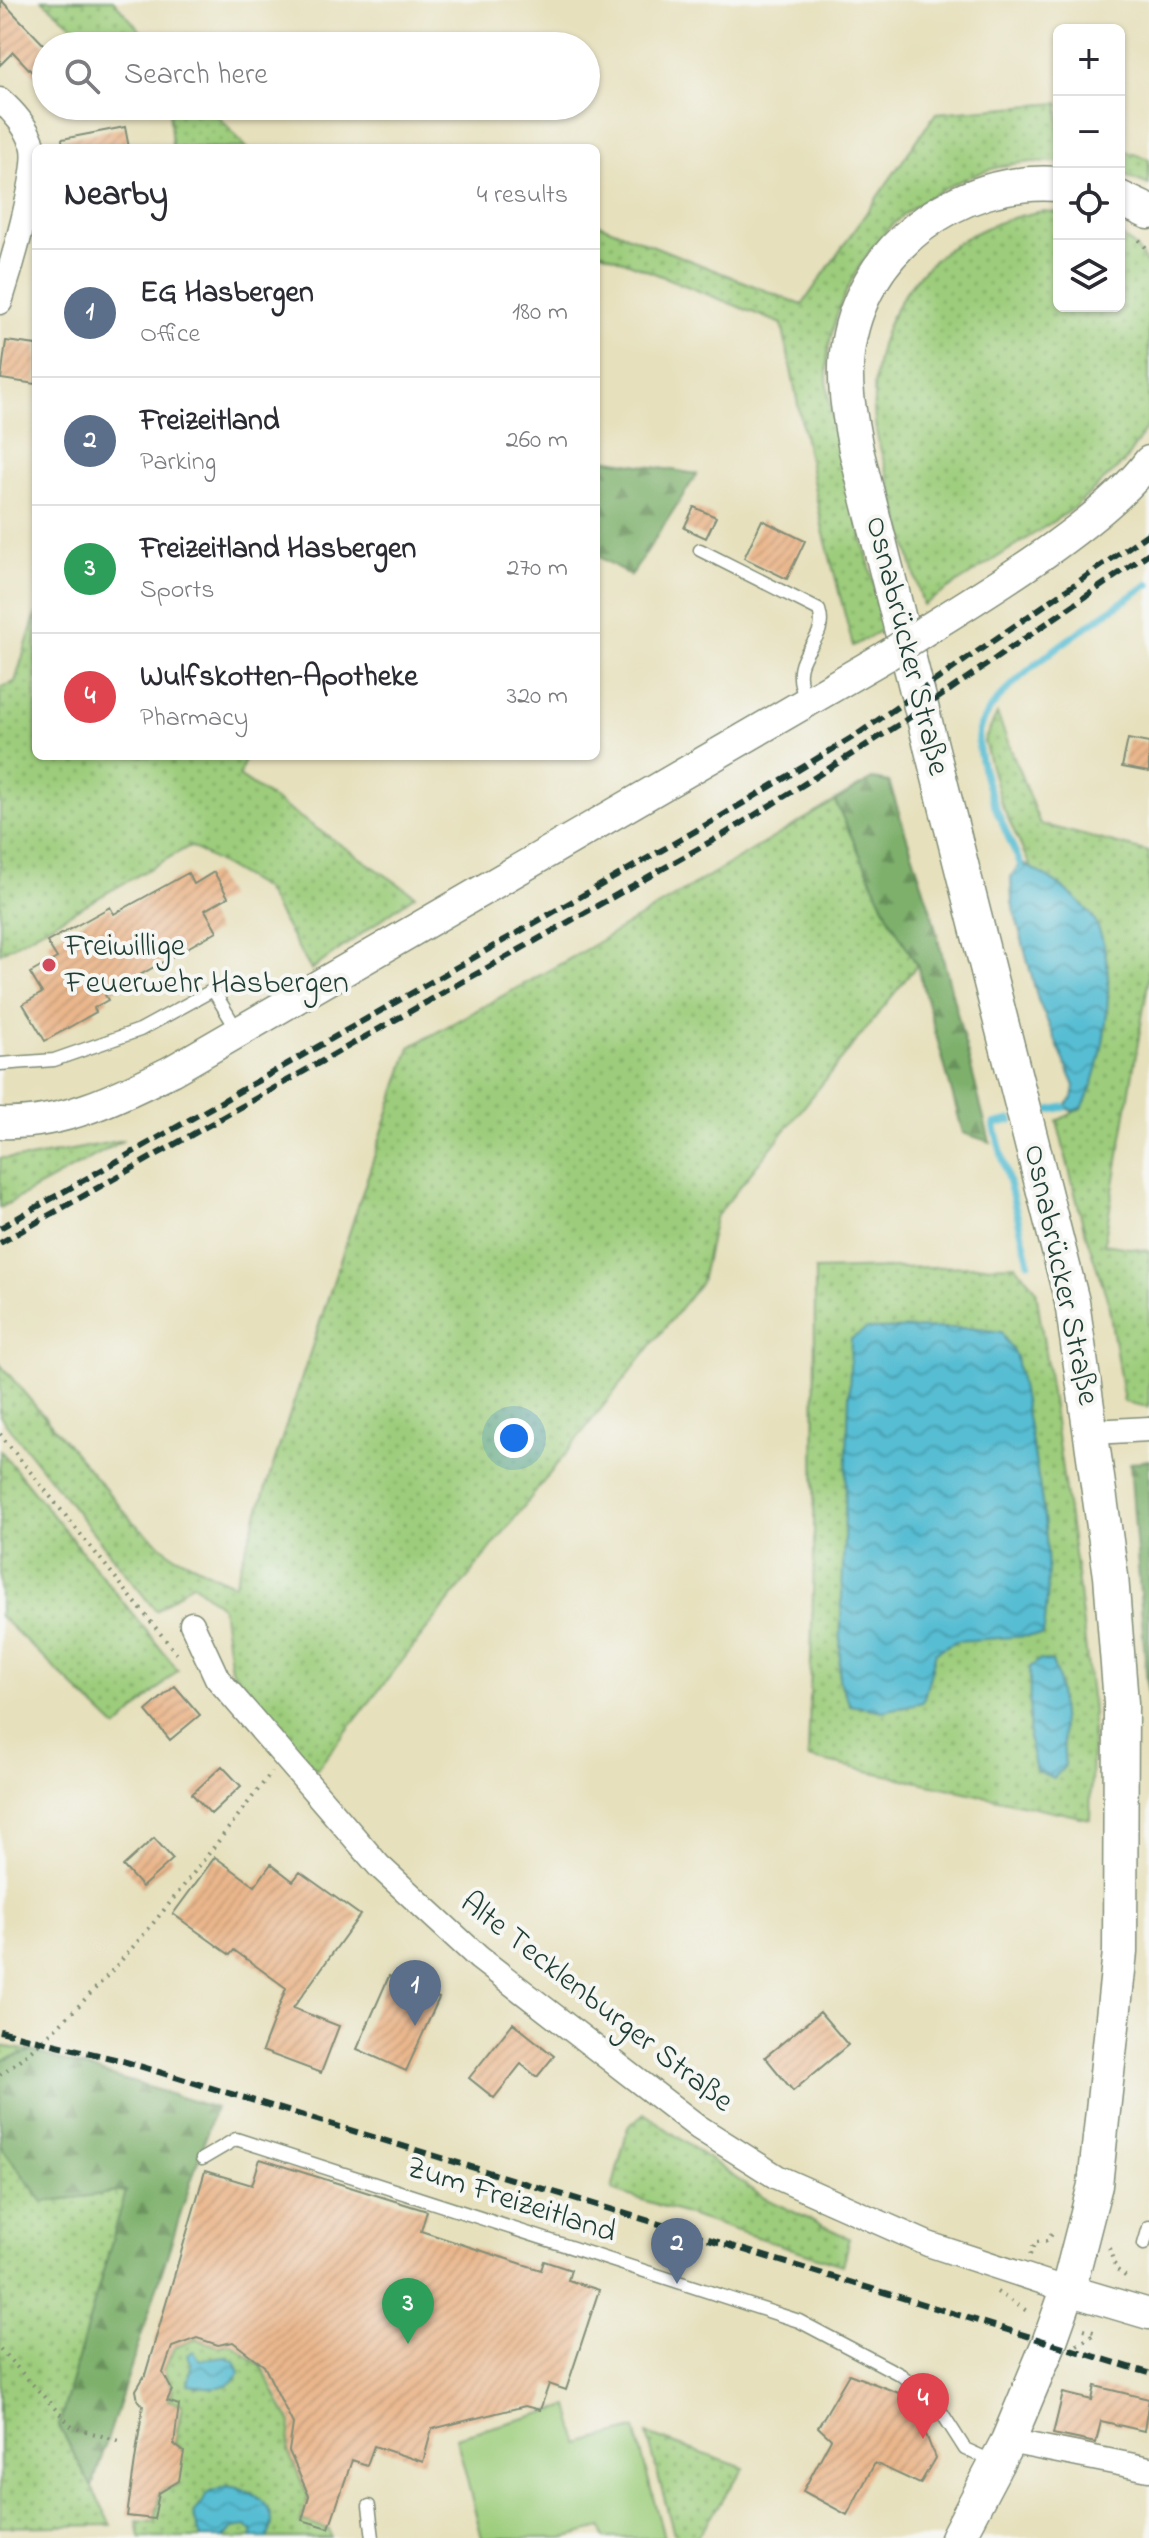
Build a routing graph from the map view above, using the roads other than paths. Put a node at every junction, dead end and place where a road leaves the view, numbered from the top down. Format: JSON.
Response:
{"nodes":[{"id":1,"x":0,"y":100,"type":"edge"},
{"id":2,"x":32,"y":144,"type":"edge"},
{"id":3,"x":32,"y":160,"type":"edge"},
{"id":4,"x":1053,"y":184,"type":"edge"},
{"id":5,"x":1125,"y":201,"type":"edge"},
{"id":6,"x":1149,"y":212,"type":"edge"},
{"id":7,"x":0,"y":302,"type":"edge"},
{"id":8,"x":1149,"y":461,"type":"edge"},
{"id":9,"x":700,"y":550,"type":"dead end"},
{"id":10,"x":808,"y":704,"type":"junction"},
{"id":11,"x":239,"y":1033,"type":"junction"},
{"id":12,"x":0,"y":1064,"type":"edge"},
{"id":13,"x":0,"y":1123,"type":"edge"},
{"id":14,"x":1149,"y":1429,"type":"edge"},
{"id":15,"x":1093,"y":1432,"type":"junction"},
{"id":16,"x":192,"y":1624,"type":"dead end"},
{"id":17,"x":202,"y":2159,"type":"dead end"},
{"id":18,"x":1149,"y":2227,"type":"edge"},
{"id":19,"x":1144,"y":2244,"type":"dead end"},
{"id":20,"x":1068,"y":2290,"type":"junction"},
{"id":21,"x":1149,"y":2314,"type":"edge"},
{"id":22,"x":1002,"y":2452,"type":"junction"},
{"id":23,"x":1149,"y":2469,"type":"edge"},
{"id":24,"x":369,"y":2506,"type":"dead end"},
{"id":25,"x":373,"y":2538,"type":"edge"},
{"id":26,"x":957,"y":2538,"type":"edge"}],
"edges":[{"from":1,"to":2,"type":"street"},
{"from":3,"to":7,"type":"street"},
{"from":4,"to":15,"type":"main road","name":"Osnabrücker Straße"},
{"from":5,"to":6,"type":"main road"},
{"from":8,"to":10,"type":"street","bridge":true},
{"from":9,"to":10,"type":"lane"},
{"from":10,"to":11,"type":"street"},
{"from":11,"to":12,"type":"lane"},
{"from":11,"to":13,"type":"street"},
{"from":14,"to":15,"type":"street"},
{"from":15,"to":20,"type":"main road","name":"Osnabrücker Straße"},
{"from":16,"to":20,"type":"street","name":"Alte Tecklenburger Straße"},
{"from":17,"to":22,"type":"lane","name":"Zum Freizeitland"},
{"from":18,"to":19,"type":"lane"},
{"from":20,"to":21,"type":"street"},
{"from":20,"to":22,"type":"main road","name":"Osnabrücker Straße"},
{"from":22,"to":23,"type":"street"},
{"from":22,"to":26,"type":"main road","name":"Osnabrücker Straße"},
{"from":24,"to":25,"type":"lane"}]}
